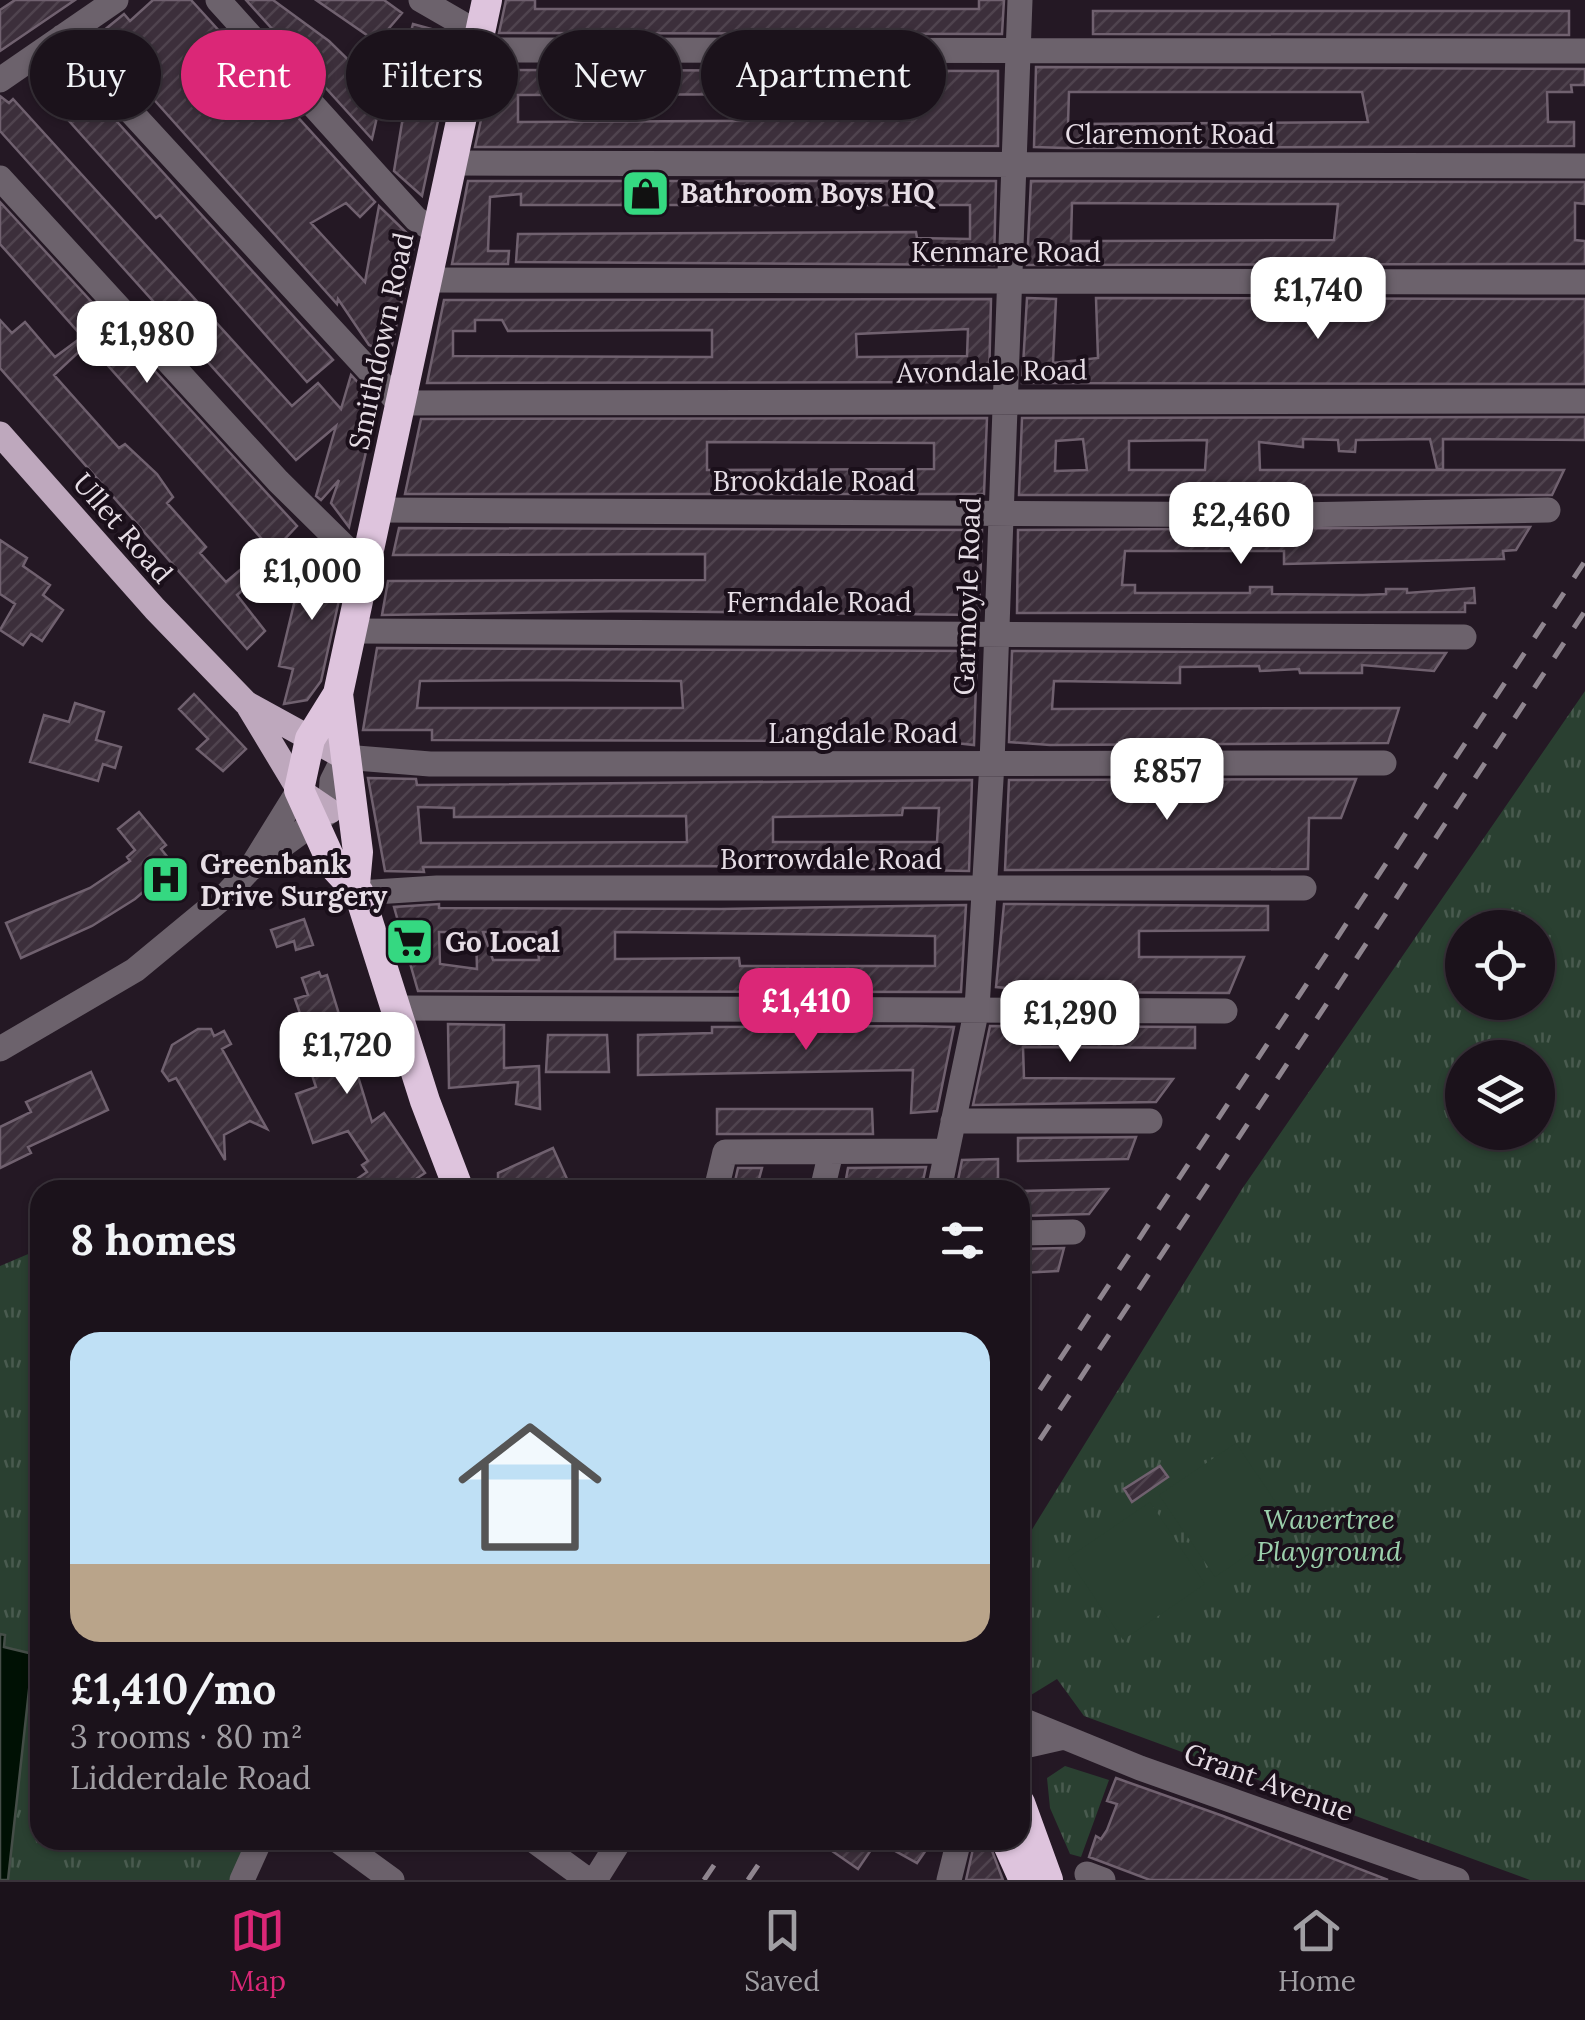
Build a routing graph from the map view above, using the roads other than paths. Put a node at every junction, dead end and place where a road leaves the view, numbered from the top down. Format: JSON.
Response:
{"nodes":[{"id":1,"x":116,"y":0,"type":"edge"},
{"id":2,"x":218,"y":0,"type":"edge"},
{"id":3,"x":421,"y":0,"type":"edge"},
{"id":4,"x":486,"y":0,"type":"edge"},
{"id":5,"x":1020,"y":0,"type":"edge"},
{"id":6,"x":72,"y":30,"type":"edge"},
{"id":7,"x":462,"y":30,"type":"edge"},
{"id":8,"x":480,"y":30,"type":"edge"},
{"id":9,"x":518,"y":43,"type":"edge"},
{"id":10,"x":1018,"y":50,"type":"junction"},
{"id":11,"x":1585,"y":51,"type":"edge"},
{"id":12,"x":30,"y":59,"type":"edge"},
{"id":13,"x":0,"y":80,"type":"edge"},
{"id":14,"x":138,"y":120,"type":"edge"},
{"id":15,"x":463,"y":120,"type":"edge"},
{"id":16,"x":454,"y":163,"type":"junction"},
{"id":17,"x":1012,"y":164,"type":"junction"},
{"id":18,"x":1585,"y":166,"type":"edge"},
{"id":19,"x":0,"y":178,"type":"edge"},
{"id":20,"x":437,"y":232,"type":"junction"},
{"id":21,"x":427,"y":280,"type":"junction"},
{"id":22,"x":1585,"y":282,"type":"edge"},
{"id":23,"x":1009,"y":283,"type":"junction"},
{"id":24,"x":1585,"y":401,"type":"edge"},
{"id":25,"x":1004,"y":402,"type":"junction"},
{"id":26,"x":399,"y":403,"type":"junction"},
{"id":27,"x":4,"y":448,"type":"edge"},
{"id":28,"x":380,"y":510,"type":"junction"},
{"id":29,"x":1548,"y":510,"type":"dead end"},
{"id":30,"x":999,"y":512,"type":"junction"},
{"id":31,"x":368,"y":560,"type":"junction"},
{"id":32,"x":355,"y":631,"type":"junction"},
{"id":33,"x":997,"y":632,"type":"junction"},
{"id":34,"x":1464,"y":637,"type":"dead end"},
{"id":35,"x":338,"y":694,"type":"junction"},
{"id":36,"x":246,"y":703,"type":"junction"},
{"id":37,"x":310,"y":739,"type":"junction"},
{"id":38,"x":344,"y":757,"type":"junction"},
{"id":39,"x":992,"y":763,"type":"junction"},
{"id":40,"x":1384,"y":763,"type":"dead end"},
{"id":41,"x":299,"y":790,"type":"junction"},
{"id":42,"x":321,"y":818,"type":"junction"},
{"id":43,"x":249,"y":870,"type":"junction"},
{"id":44,"x":357,"y":888,"type":"junction"},
{"id":45,"x":983,"y":888,"type":"junction"},
{"id":46,"x":1304,"y":888,"type":"dead end"},
{"id":47,"x":398,"y":1008,"type":"junction"},
{"id":48,"x":976,"y":1008,"type":"junction"},
{"id":49,"x":1225,"y":1011,"type":"dead end"},
{"id":50,"x":7,"y":1040,"type":"edge"},
{"id":51,"x":953,"y":1121,"type":"junction"},
{"id":52,"x":1150,"y":1121,"type":"dead end"},
{"id":53,"x":947,"y":1151,"type":"junction"},
{"id":54,"x":830,"y":1152,"type":"junction"},
{"id":55,"x":455,"y":1180,"type":"edge"},
{"id":56,"x":718,"y":1180,"type":"edge"},
{"id":57,"x":824,"y":1180,"type":"edge"},
{"id":58,"x":941,"y":1180,"type":"edge"},
{"id":59,"x":1073,"y":1232,"type":"dead end"},
{"id":60,"x":1030,"y":1233,"type":"edge"},
{"id":61,"x":1030,"y":1723,"type":"edge"},
{"id":62,"x":1064,"y":1737,"type":"junction"},
{"id":63,"x":1030,"y":1745,"type":"edge"},
{"id":64,"x":1030,"y":1830,"type":"edge"},
{"id":65,"x":256,"y":1850,"type":"edge"},
{"id":66,"x":351,"y":1850,"type":"edge"},
{"id":67,"x":548,"y":1850,"type":"edge"},
{"id":68,"x":613,"y":1850,"type":"edge"},
{"id":69,"x":956,"y":1850,"type":"edge"},
{"id":70,"x":1010,"y":1850,"type":"edge"},
{"id":71,"x":1417,"y":1874,"type":"edge"},
{"id":72,"x":242,"y":1880,"type":"edge"},
{"id":73,"x":392,"y":1880,"type":"edge"},
{"id":74,"x":592,"y":1880,"type":"edge"},
{"id":75,"x":949,"y":1880,"type":"edge"},
{"id":76,"x":1024,"y":1880,"type":"edge"},
{"id":77,"x":1048,"y":1880,"type":"edge"},
{"id":78,"x":1457,"y":1880,"type":"edge"}],
"edges":[{"from":1,"to":6,"type":"street"},
{"from":2,"to":20,"type":"street"},
{"from":3,"to":7,"type":"street"},
{"from":4,"to":8,"type":"highway","name":"Smithdown Road"},
{"from":5,"to":10,"type":"street","name":"Garmoyle Road"},
{"from":9,"to":10,"type":"street"},
{"from":10,"to":11,"type":"street"},
{"from":10,"to":17,"type":"street","name":"Garmoyle Road"},
{"from":12,"to":13,"type":"street"},
{"from":14,"to":26,"type":"street"},
{"from":15,"to":16,"type":"highway","name":"Smithdown Road"},
{"from":16,"to":17,"type":"street","name":"Claremont Road"},
{"from":16,"to":20,"type":"highway","name":"Smithdown Road"},
{"from":17,"to":18,"type":"street","name":"Claremont Road"},
{"from":17,"to":23,"type":"street","name":"Garmoyle Road"},
{"from":19,"to":31,"type":"street"},
{"from":20,"to":21,"type":"highway","name":"Smithdown Road"},
{"from":21,"to":23,"type":"street","name":"Kenmare Road"},
{"from":21,"to":26,"type":"highway","name":"Smithdown Road"},
{"from":22,"to":23,"type":"street","name":"Kenmare Road"},
{"from":23,"to":25,"type":"street","name":"Garmoyle Road"},
{"from":24,"to":25,"type":"street","name":"Avondale Road"},
{"from":25,"to":26,"type":"street","name":"Avondale Road"},
{"from":25,"to":30,"type":"street","name":"Garmoyle Road"},
{"from":26,"to":28,"type":"highway","name":"Smithdown Road"},
{"from":27,"to":36,"type":"main road","name":"Ullet Road"},
{"from":28,"to":30,"type":"street","name":"Brookdale Road"},
{"from":28,"to":31,"type":"highway","name":"Smithdown Road"},
{"from":29,"to":30,"type":"street","name":"Brookdale Road"},
{"from":30,"to":33,"type":"street","name":"Garmoyle Road"},
{"from":31,"to":32,"type":"highway","name":"Smithdown Road"},
{"from":32,"to":33,"type":"street","name":"Ferndale Road"},
{"from":32,"to":35,"type":"highway","name":"Smithdown Road"},
{"from":33,"to":34,"type":"street","name":"Ferndale Road"},
{"from":33,"to":39,"type":"street","name":"Garmoyle Road"},
{"from":35,"to":37,"type":"highway","name":"Smithdown Road"},
{"from":35,"to":38,"type":"highway","name":"Smithdown Road"},
{"from":36,"to":37,"type":"main road","name":"Ullet Road"},
{"from":36,"to":41,"type":"main road","name":"Ullet Road"},
{"from":37,"to":38,"type":"main road","name":"Ullet Road"},
{"from":37,"to":41,"type":"highway","name":"Smithdown Road"},
{"from":38,"to":39,"type":"street","name":"Langdale Road"},
{"from":38,"to":42,"type":"street"},
{"from":38,"to":44,"type":"highway","name":"Smithdown Road"},
{"from":39,"to":40,"type":"street","name":"Langdale Road"},
{"from":39,"to":45,"type":"street","name":"Garmoyle Road"},
{"from":41,"to":42,"type":"highway","name":"Smithdown Road"},
{"from":41,"to":43,"type":"street"},
{"from":42,"to":43,"type":"street"},
{"from":42,"to":44,"type":"highway","name":"Smithdown Road"},
{"from":43,"to":50,"type":"street"},
{"from":44,"to":45,"type":"street","name":"Borrowdale Road"},
{"from":44,"to":47,"type":"highway","name":"Smithdown Road"},
{"from":45,"to":46,"type":"street","name":"Borrowdale Road"},
{"from":45,"to":48,"type":"street","name":"Garmoyle Road"},
{"from":47,"to":48,"type":"street"},
{"from":47,"to":55,"type":"highway","name":"Smithdown Road"},
{"from":48,"to":49,"type":"street"},
{"from":48,"to":51,"type":"street","name":"Garmoyle Road"},
{"from":51,"to":52,"type":"street"},
{"from":51,"to":53,"type":"street","name":"Garmoyle Road"},
{"from":53,"to":54,"type":"street"},
{"from":53,"to":58,"type":"street","name":"Garmoyle Road"},
{"from":54,"to":56,"type":"street"},
{"from":54,"to":57,"type":"street"},
{"from":59,"to":60,"type":"street"},
{"from":61,"to":62,"type":"street","name":"Grant Avenue"},
{"from":62,"to":63,"type":"street"},
{"from":62,"to":71,"type":"street","name":"Grant Avenue"},
{"from":64,"to":77,"type":"highway"},
{"from":65,"to":72,"type":"street"},
{"from":66,"to":73,"type":"street"},
{"from":67,"to":74,"type":"street"},
{"from":68,"to":74,"type":"street"},
{"from":69,"to":75,"type":"street"},
{"from":70,"to":76,"type":"highway"},
{"from":71,"to":78,"type":"street","name":"Grant Avenue"}]}
